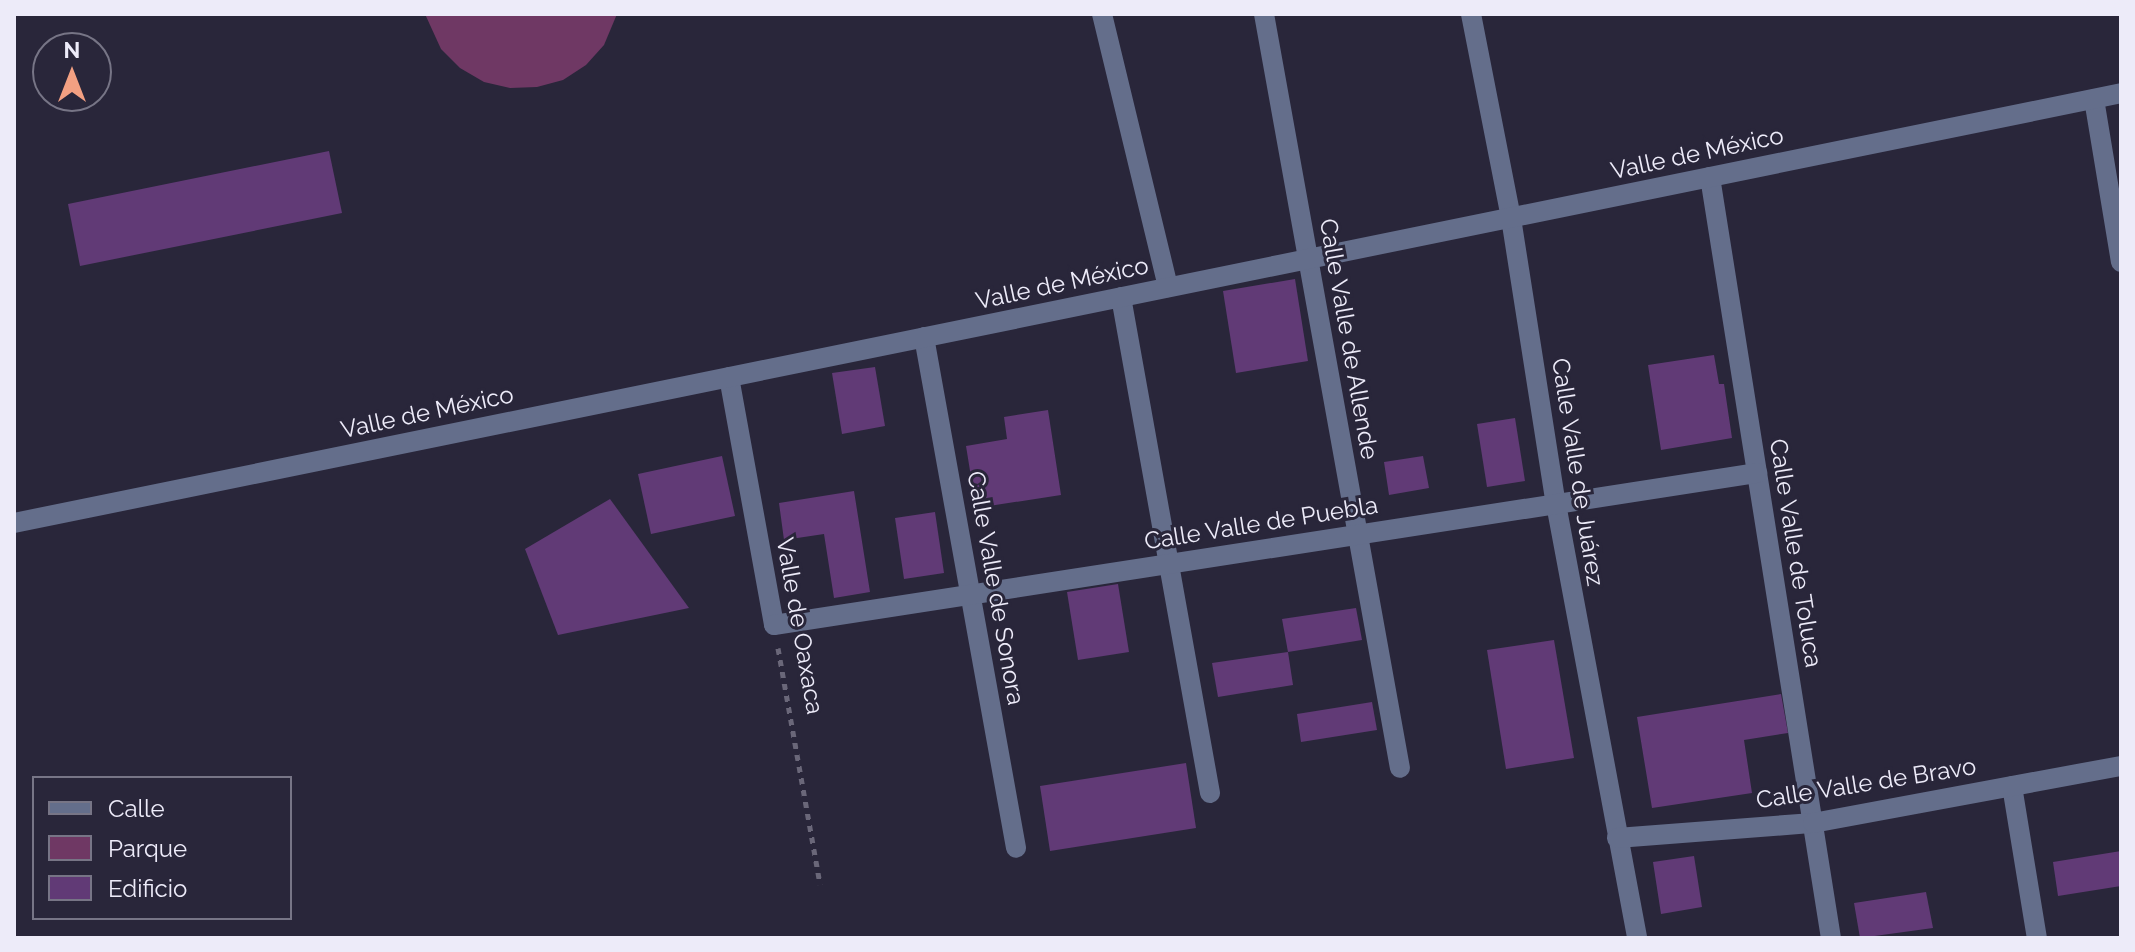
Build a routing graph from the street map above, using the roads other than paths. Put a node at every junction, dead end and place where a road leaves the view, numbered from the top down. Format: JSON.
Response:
{"nodes":[{"id":1,"x":1102,"y":14,"type":"edge"},
{"id":2,"x":1264,"y":14,"type":"edge"},
{"id":3,"x":1471,"y":14,"type":"edge"},
{"id":4,"x":2121,"y":93,"type":"edge"},
{"id":5,"x":2094,"y":99,"type":"junction"},
{"id":6,"x":1710,"y":177,"type":"junction"},
{"id":7,"x":1511,"y":218,"type":"junction"},
{"id":8,"x":1309,"y":259,"type":"junction"},
{"id":9,"x":2121,"y":262,"type":"edge"},
{"id":10,"x":1168,"y":287,"type":"junction"},
{"id":11,"x":1121,"y":297,"type":"junction"},
{"id":12,"x":924,"y":337,"type":"junction"},
{"id":13,"x":729,"y":377,"type":"junction"},
{"id":14,"x":1757,"y":473,"type":"junction"},
{"id":15,"x":1556,"y":504,"type":"junction"},
{"id":16,"x":14,"y":523,"type":"edge"},
{"id":17,"x":1357,"y":535,"type":"junction"},
{"id":18,"x":1169,"y":564,"type":"junction"},
{"id":19,"x":970,"y":595,"type":"junction"},
{"id":20,"x":774,"y":625,"type":"joint"},
{"id":21,"x":2121,"y":766,"type":"edge"},
{"id":22,"x":1400,"y":768,"type":"dead end"},
{"id":23,"x":2012,"y":786,"type":"junction"},
{"id":24,"x":1210,"y":793,"type":"dead end"},
{"id":25,"x":1813,"y":823,"type":"junction"},
{"id":26,"x":1617,"y":838,"type":"junction"},
{"id":27,"x":1016,"y":848,"type":"dead end"},
{"id":28,"x":1637,"y":938,"type":"edge"},
{"id":29,"x":1831,"y":938,"type":"edge"},
{"id":30,"x":2037,"y":938,"type":"edge"}],
"edges":[{"from":1,"to":10,"type":"street"},
{"from":2,"to":8,"type":"street","name":"Calle Valle de Allende"},
{"from":3,"to":7,"type":"street","name":"Calle Valle de Juárez"},
{"from":4,"to":5,"type":"street","name":"Valle de México"},
{"from":5,"to":6,"type":"street","name":"Valle de México"},
{"from":5,"to":9,"type":"street"},
{"from":6,"to":7,"type":"street","name":"Valle de México"},
{"from":6,"to":14,"type":"street","name":"Calle Valle de Toluca"},
{"from":7,"to":8,"type":"street","name":"Valle de México"},
{"from":7,"to":15,"type":"street","name":"Calle Valle de Juárez"},
{"from":8,"to":10,"type":"street","name":"Valle de México"},
{"from":8,"to":17,"type":"street","name":"Calle Valle de Allende"},
{"from":10,"to":11,"type":"street","name":"Valle de México"},
{"from":11,"to":12,"type":"street","name":"Valle de México"},
{"from":11,"to":18,"type":"street"},
{"from":12,"to":13,"type":"street","name":"Valle de México"},
{"from":12,"to":19,"type":"street","name":"Calle Valle de Sonora"},
{"from":13,"to":16,"type":"street","name":"Valle de México"},
{"from":13,"to":20,"type":"street","name":"Valle de Oaxaca"},
{"from":14,"to":15,"type":"street","name":"Calle Valle de Puebla"},
{"from":14,"to":25,"type":"street","name":"Calle Valle de Toluca"},
{"from":15,"to":17,"type":"street","name":"Calle Valle de Puebla"},
{"from":15,"to":26,"type":"street","name":"Calle Valle de Juárez"},
{"from":17,"to":18,"type":"street","name":"Calle Valle de Puebla"},
{"from":17,"to":22,"type":"street","name":"Calle Valle de Allende"},
{"from":18,"to":19,"type":"street","name":"Calle Valle de Puebla"},
{"from":18,"to":24,"type":"street"},
{"from":19,"to":20,"type":"street","name":"Calle Valle de Puebla"},
{"from":19,"to":27,"type":"street","name":"Calle Valle de Sonora"},
{"from":21,"to":23,"type":"street","name":"Calle Valle de Bravo"},
{"from":23,"to":25,"type":"street","name":"Calle Valle de Bravo"},
{"from":23,"to":30,"type":"street"},
{"from":25,"to":26,"type":"street","name":"Calle Valle de Bravo"},
{"from":25,"to":29,"type":"street","name":"Calle Valle de Toluca"},
{"from":26,"to":28,"type":"street","name":"Calle Valle de Juárez"}]}
